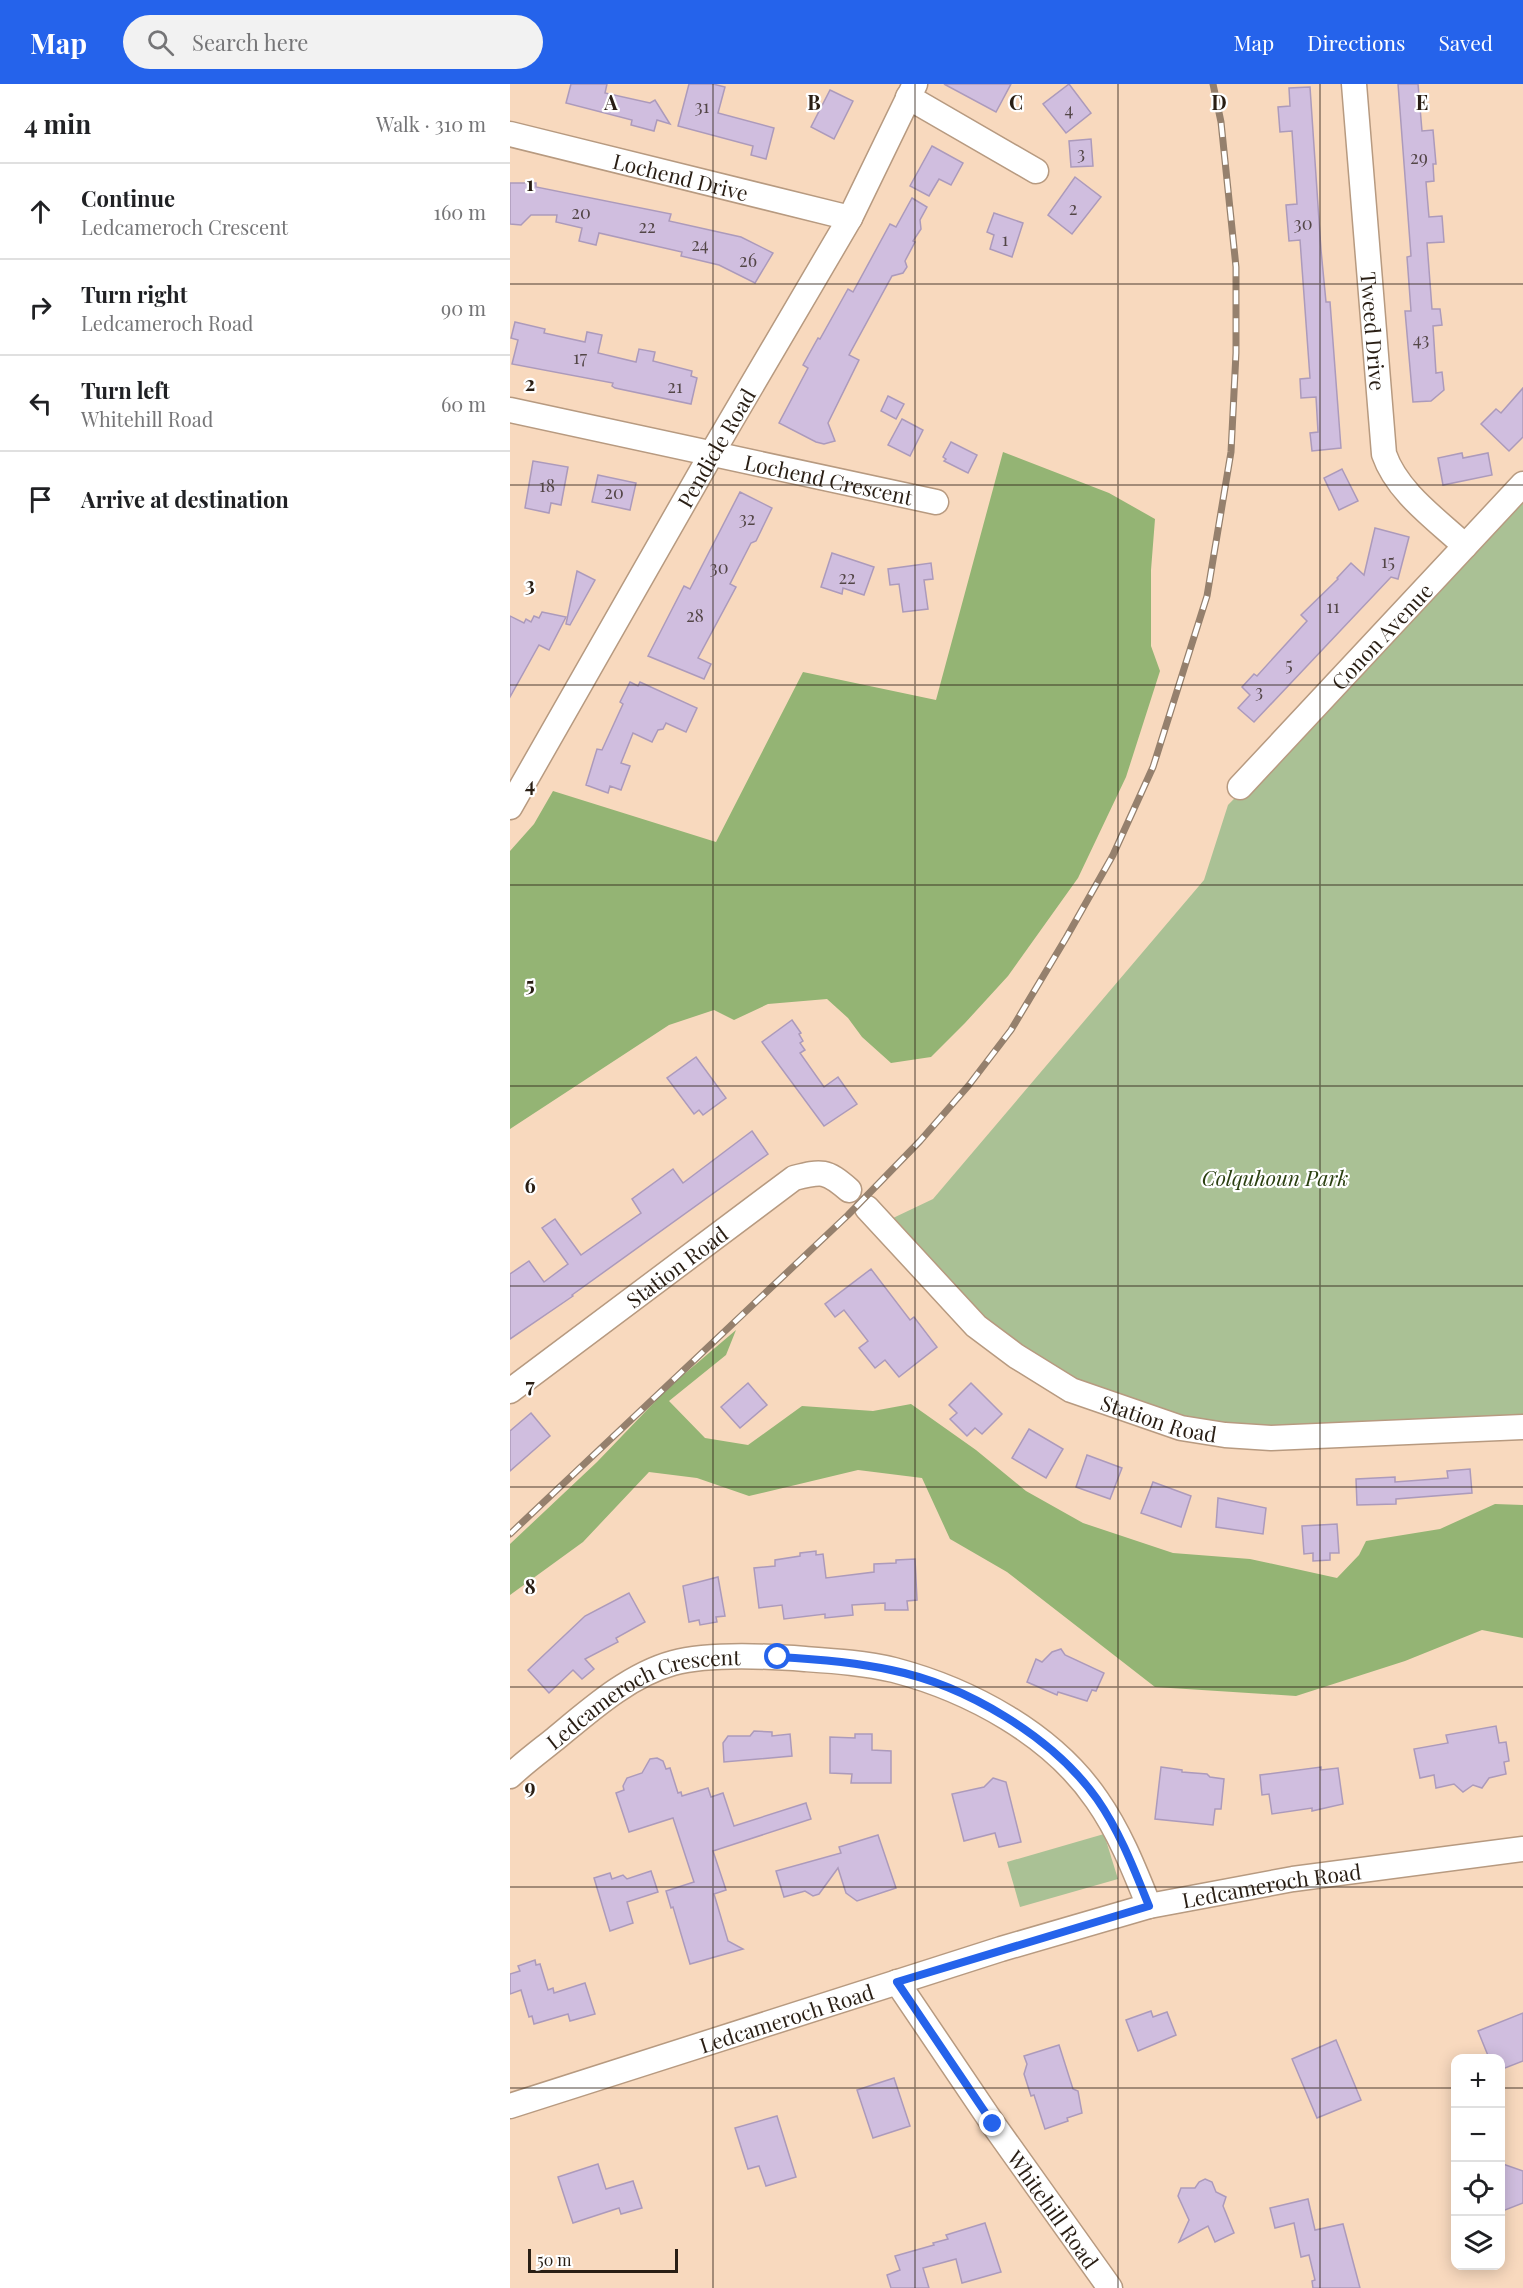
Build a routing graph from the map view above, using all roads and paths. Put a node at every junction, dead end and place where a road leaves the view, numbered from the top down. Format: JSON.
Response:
{"nodes":[{"id":1,"x":1353,"y":84,"type":"edge"},
{"id":2,"x":912,"y":91,"type":"edge"},
{"id":3,"x":510,"y":134,"type":"edge"},
{"id":4,"x":1036,"y":171,"type":"dead end"},
{"id":5,"x":850,"y":218,"type":"junction"},
{"id":6,"x":510,"y":410,"type":"edge"},
{"id":7,"x":712,"y":453,"type":"junction"},
{"id":8,"x":1523,"y":484,"type":"edge"},
{"id":9,"x":936,"y":502,"type":"dead end"},
{"id":10,"x":1465,"y":546,"type":"junction"},
{"id":11,"x":1240,"y":787,"type":"dead end"},
{"id":12,"x":510,"y":807,"type":"edge"},
{"id":13,"x":849,"y":1190,"type":"dead end"},
{"id":14,"x":867,"y":1208,"type":"dead end"},
{"id":15,"x":510,"y":1391,"type":"edge"},
{"id":16,"x":1523,"y":1427,"type":"edge"},
{"id":17,"x":510,"y":1776,"type":"edge"},
{"id":18,"x":1523,"y":1849,"type":"edge"},
{"id":19,"x":1149,"y":1906,"type":"junction"},
{"id":20,"x":897,"y":1982,"type":"junction"},
{"id":21,"x":510,"y":2106,"type":"edge"},
{"id":22,"x":1105,"y":2287,"type":"edge"}],
"edges":[{"from":1,"to":10,"type":"street","name":"Tweed Drive"},
{"from":2,"to":4,"type":"street"},
{"from":2,"to":5,"type":"street","name":"Pendicle Road"},
{"from":3,"to":5,"type":"street","name":"Lochend Drive"},
{"from":5,"to":7,"type":"street","name":"Pendicle Road"},
{"from":6,"to":7,"type":"street","name":"Lochend Crescent"},
{"from":7,"to":9,"type":"street","name":"Lochend Crescent"},
{"from":7,"to":12,"type":"street","name":"Pendicle Road"},
{"from":8,"to":10,"type":"street","name":"Conon Avenue"},
{"from":10,"to":11,"type":"street","name":"Conon Avenue"},
{"from":13,"to":15,"type":"street","name":"Station Road"},
{"from":14,"to":16,"type":"street","name":"Station Road"},
{"from":17,"to":19,"type":"street","name":"Ledcameroch Crescent"},
{"from":18,"to":19,"type":"street","name":"Ledcameroch Road"},
{"from":19,"to":20,"type":"street","name":"Ledcameroch Road"},
{"from":20,"to":21,"type":"street","name":"Ledcameroch Road"},
{"from":20,"to":22,"type":"street","name":"Whitehill Road"}]}
